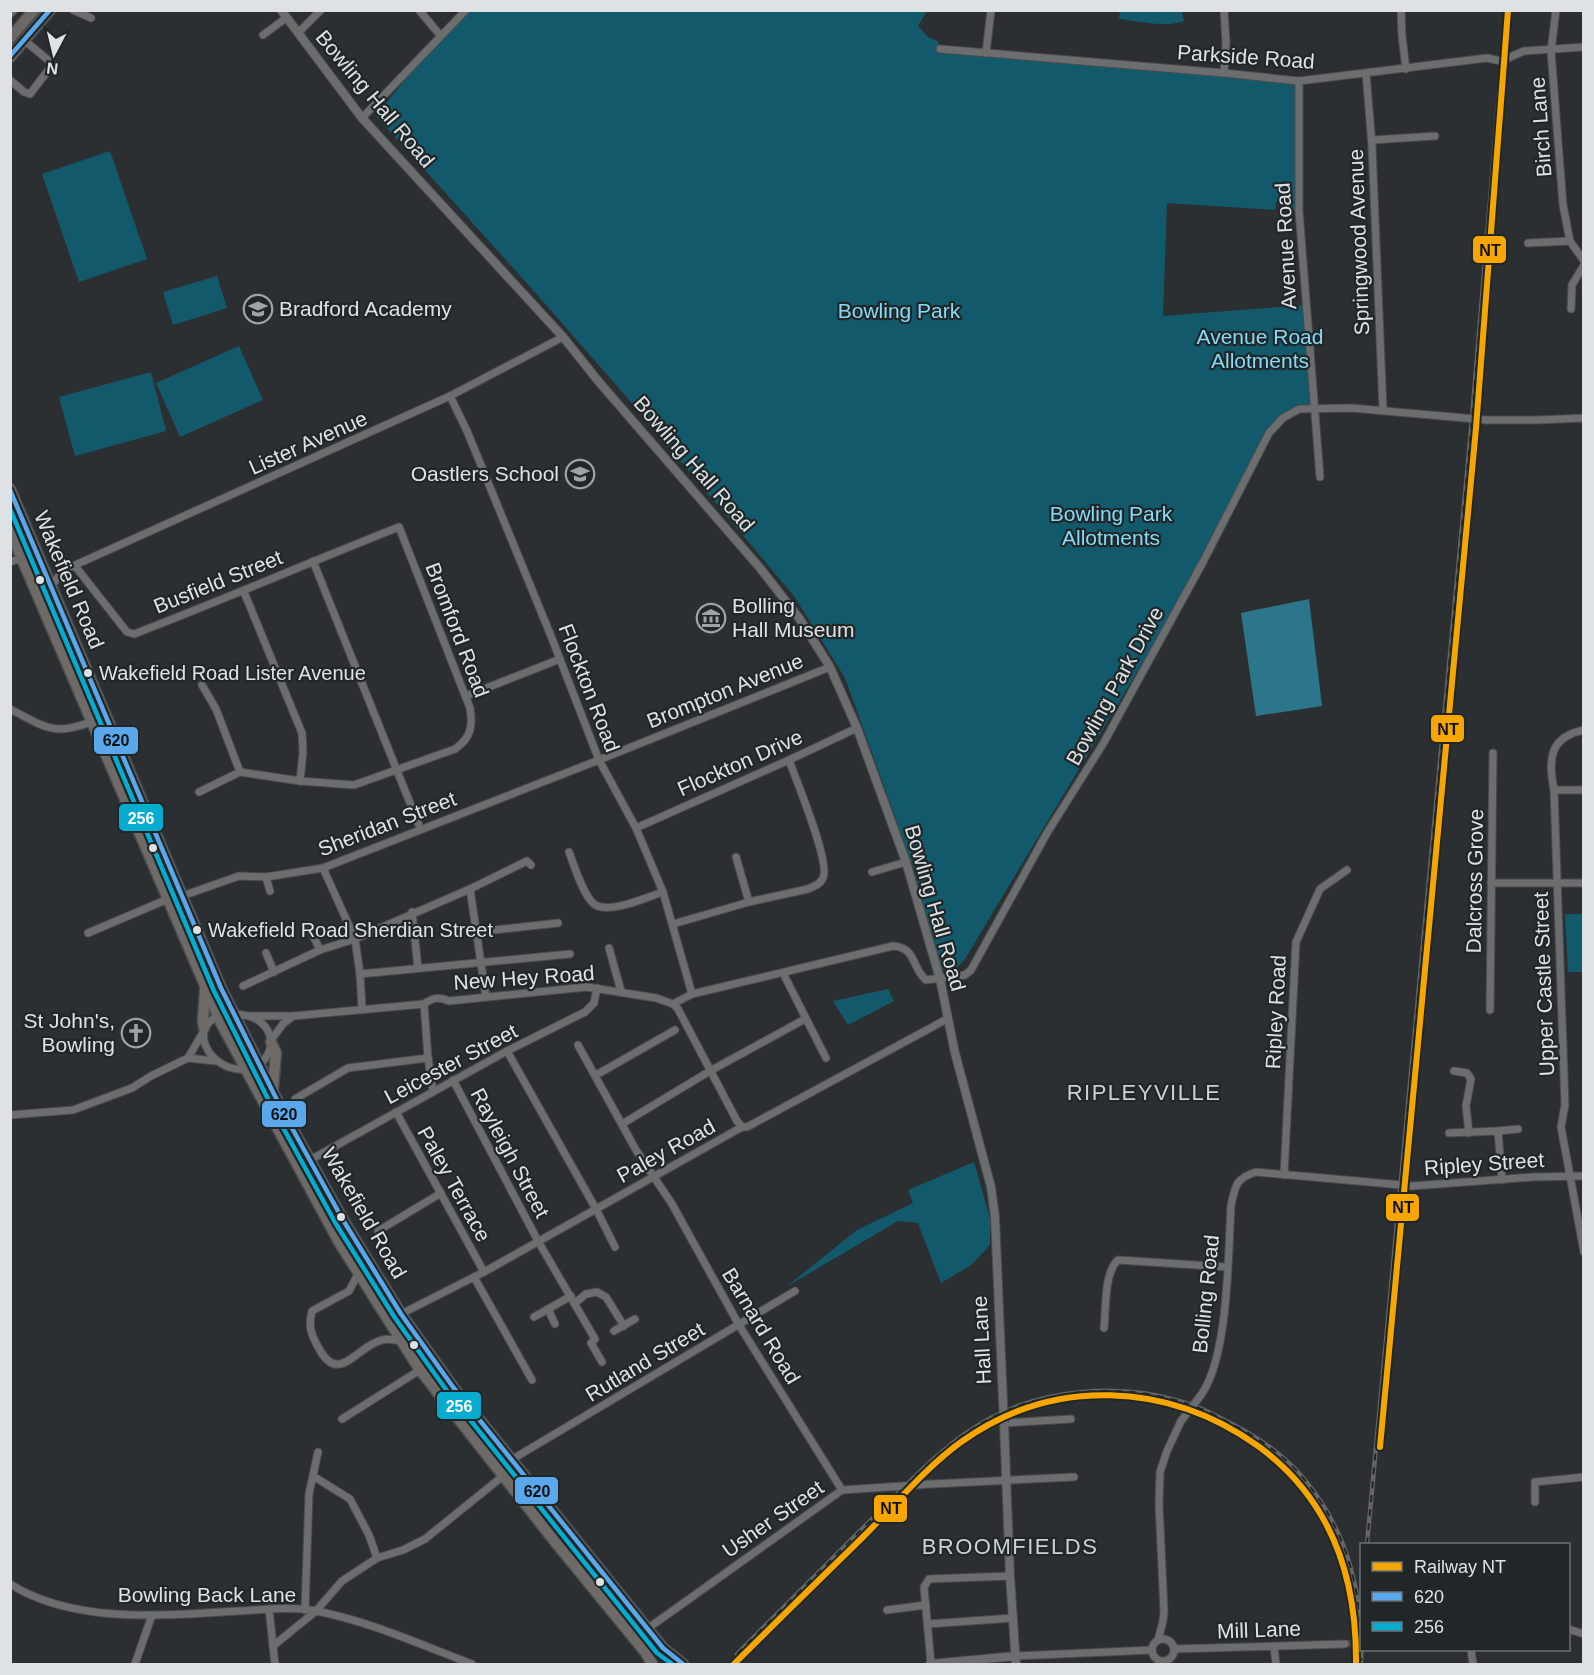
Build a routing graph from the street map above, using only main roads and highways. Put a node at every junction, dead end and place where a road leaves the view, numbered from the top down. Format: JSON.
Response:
{"nodes":[{"id":1,"x":34,"y":10,"type":"edge"},
{"id":2,"x":50,"y":10,"type":"edge"},
{"id":3,"x":10,"y":38,"type":"edge"},
{"id":4,"x":10,"y":57,"type":"edge"},
{"id":5,"x":10,"y":489,"type":"edge"},
{"id":6,"x":10,"y":531,"type":"edge"},
{"id":7,"x":204,"y":983,"type":"junction"},
{"id":8,"x":204,"y":1030,"type":"road end"},
{"id":9,"x":271,"y":1041,"type":"road end"},
{"id":10,"x":273,"y":1091,"type":"junction"},
{"id":11,"x":652,"y":1665,"type":"edge"},
{"id":12,"x":683,"y":1665,"type":"edge"}],
"edges":[{"from":1,"to":3,"type":"highway"},
{"from":2,"to":4,"type":"highway"},
{"from":5,"to":10,"type":"main road","name":"Wakefield Road"},
{"from":6,"to":7,"type":"main road","name":"Wakefield Road"},
{"from":7,"to":8,"type":"main road"},
{"from":7,"to":11,"type":"main road","name":"Wakefield Road"},
{"from":9,"to":10,"type":"main road"},
{"from":10,"to":12,"type":"main road","name":"Wakefield Road"}]}
